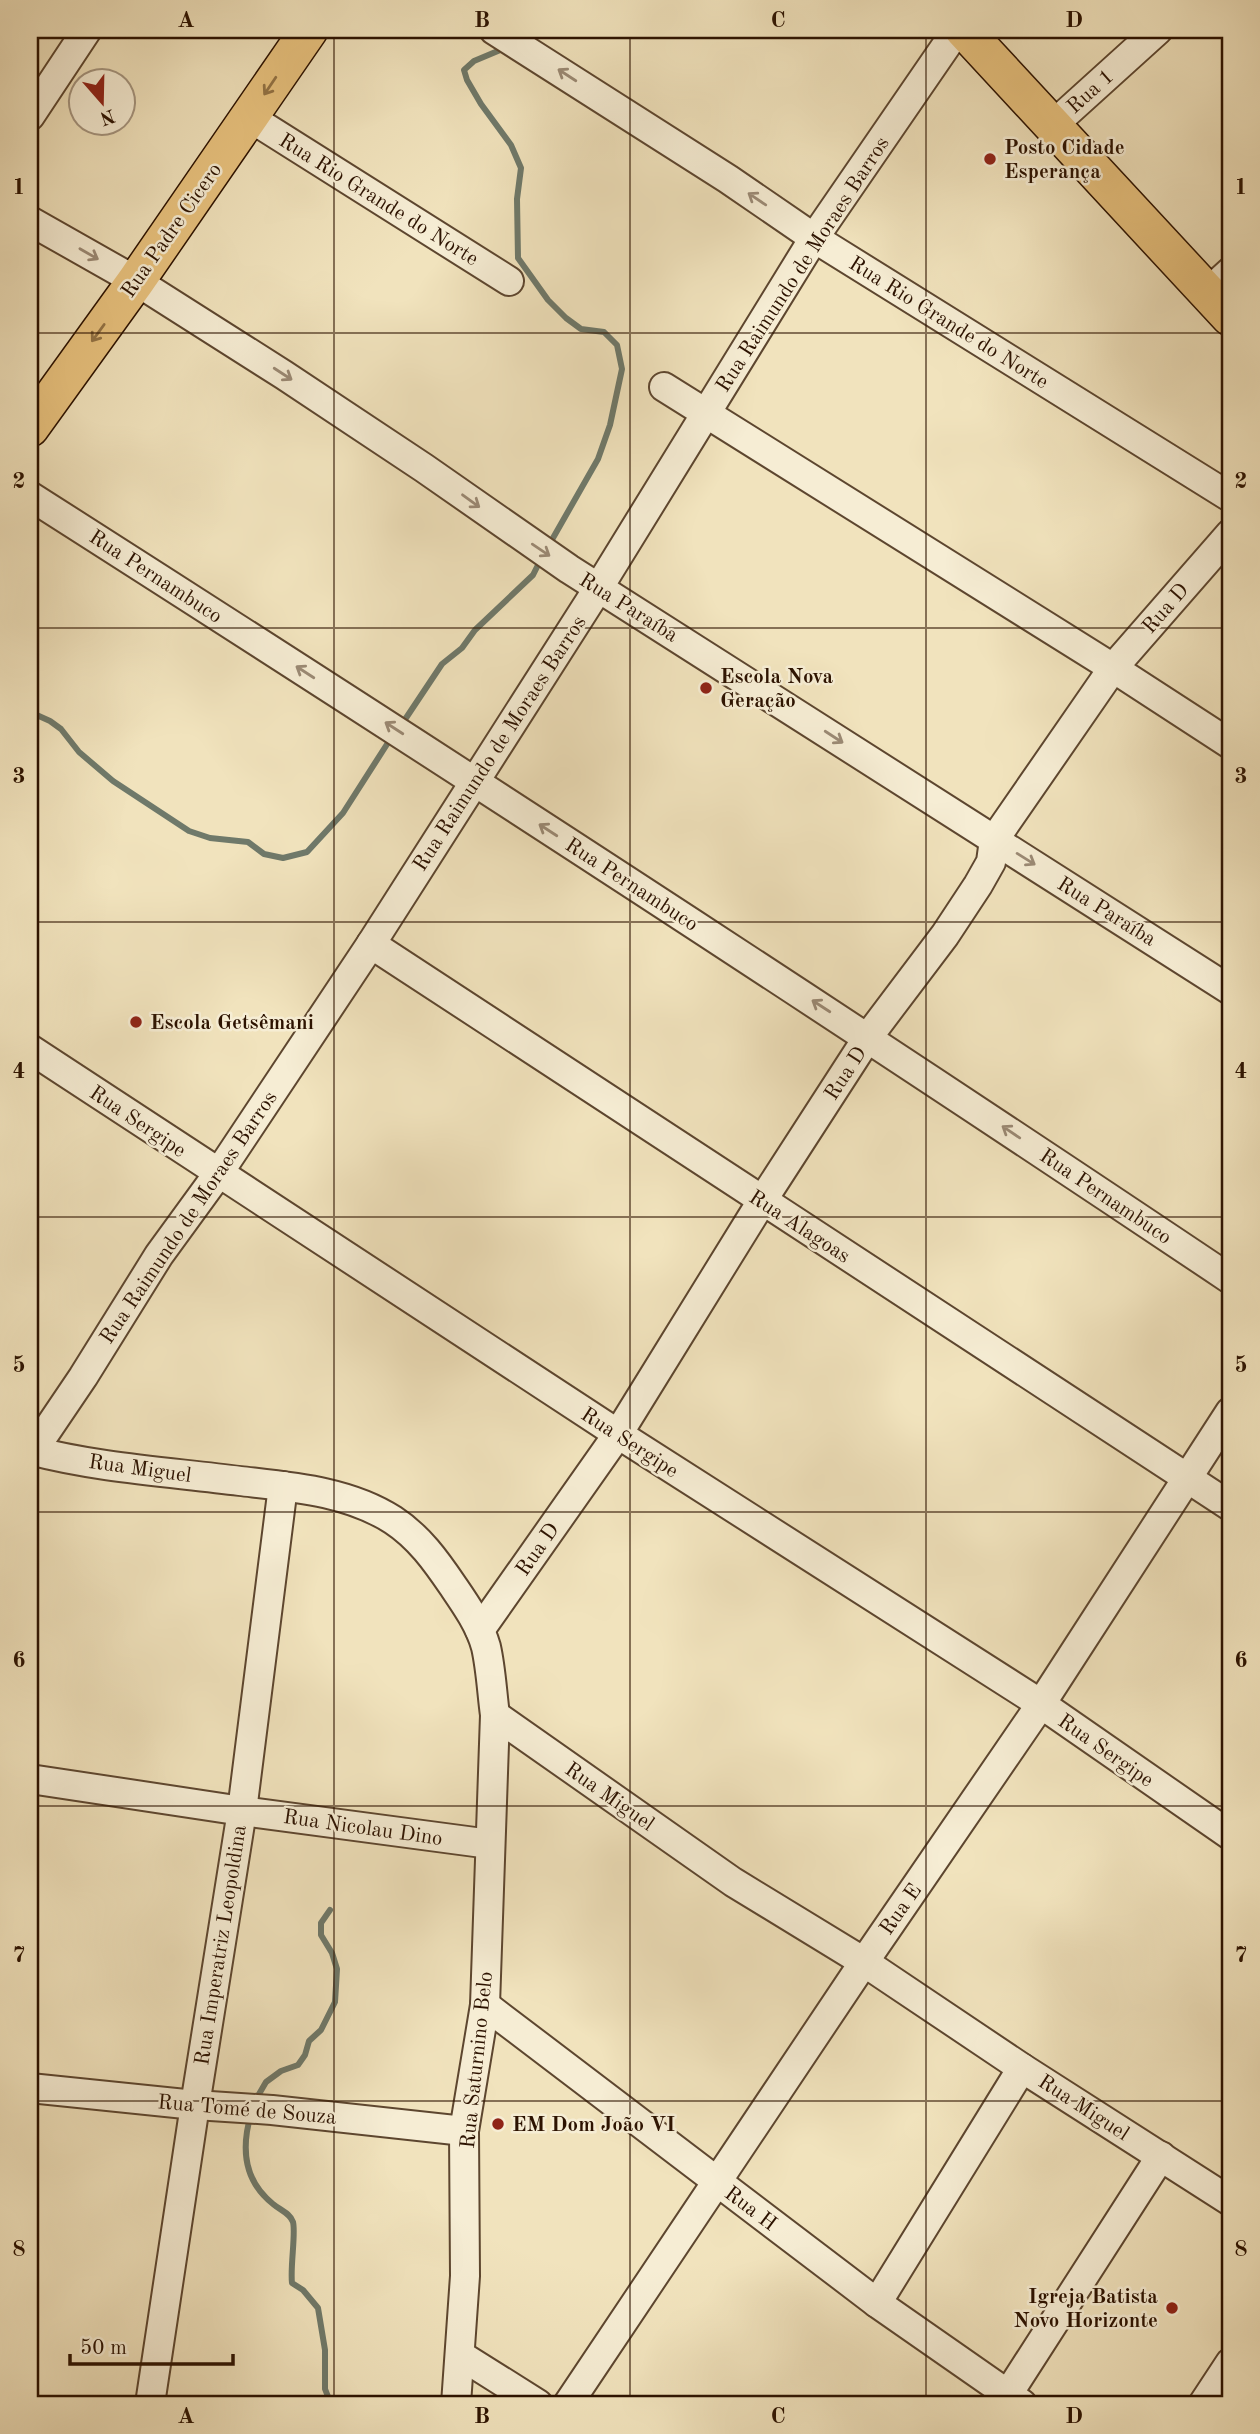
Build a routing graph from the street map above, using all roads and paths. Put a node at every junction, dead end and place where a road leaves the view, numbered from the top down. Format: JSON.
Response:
{"nodes":[{"id":1,"x":87,"y":30,"type":"edge"},
{"id":2,"x":309,"y":30,"type":"edge"},
{"id":3,"x":494,"y":30,"type":"edge"},
{"id":4,"x":957,"y":30,"type":"edge"},
{"id":5,"x":964,"y":30,"type":"edge"},
{"id":6,"x":1158,"y":30,"type":"edge"},
{"id":7,"x":30,"y":116,"type":"edge"},
{"id":8,"x":249,"y":117,"type":"junction"},
{"id":9,"x":1053,"y":125,"type":"junction"},
{"id":10,"x":30,"y":220,"type":"edge"},
{"id":11,"x":814,"y":238,"type":"junction"},
{"id":12,"x":136,"y":281,"type":"junction"},
{"id":13,"x":509,"y":281,"type":"dead end"},
{"id":14,"x":1223,"y":294,"type":"edge"},
{"id":15,"x":664,"y":387,"type":"dead end"},
{"id":16,"x":706,"y":415,"type":"junction"},
{"id":17,"x":30,"y":428,"type":"edge"},
{"id":18,"x":30,"y":496,"type":"edge"},
{"id":19,"x":1230,"y":497,"type":"edge"},
{"id":20,"x":1230,"y":534,"type":"edge"},
{"id":21,"x":599,"y":587,"type":"junction"},
{"id":22,"x":1113,"y":667,"type":"junction"},
{"id":23,"x":1230,"y":744,"type":"edge"},
{"id":24,"x":474,"y":782,"type":"junction"},
{"id":25,"x":994,"y":840,"type":"junction"},
{"id":26,"x":371,"y":944,"type":"junction"},
{"id":27,"x":1230,"y":990,"type":"edge"},
{"id":28,"x":869,"y":1037,"type":"junction"},
{"id":29,"x":30,"y":1049,"type":"edge"},
{"id":30,"x":218,"y":1174,"type":"junction"},
{"id":31,"x":762,"y":1201,"type":"junction"},
{"id":32,"x":1230,"y":1279,"type":"edge"},
{"id":33,"x":1230,"y":1412,"type":"edge"},
{"id":34,"x":618,"y":1434,"type":"junction"},
{"id":35,"x":31,"y":1451,"type":"edge"},
{"id":36,"x":1188,"y":1478,"type":"junction"},
{"id":37,"x":283,"y":1486,"type":"junction"},
{"id":38,"x":1230,"y":1506,"type":"edge"},
{"id":39,"x":480,"y":1630,"type":"junction"},
{"id":40,"x":1041,"y":1704,"type":"junction"},
{"id":41,"x":495,"y":1715,"type":"junction"},
{"id":42,"x":30,"y":1779,"type":"edge"},
{"id":43,"x":242,"y":1811,"type":"junction"},
{"id":44,"x":1230,"y":1835,"type":"edge"},
{"id":45,"x":490,"y":1844,"type":"junction"},
{"id":46,"x":864,"y":1962,"type":"junction"},
{"id":47,"x":485,"y":2005,"type":"junction"},
{"id":48,"x":1022,"y":2067,"type":"junction"},
{"id":49,"x":30,"y":2088,"type":"edge"},
{"id":50,"x":195,"y":2105,"type":"junction"},
{"id":51,"x":464,"y":2131,"type":"junction"},
{"id":52,"x":1161,"y":2156,"type":"junction"},
{"id":53,"x":717,"y":2182,"type":"junction"},
{"id":54,"x":1230,"y":2201,"type":"edge"},
{"id":55,"x":877,"y":2303,"type":"junction"},
{"id":56,"x":460,"y":2355,"type":"junction"},
{"id":57,"x":1230,"y":2363,"type":"edge"},
{"id":58,"x":1015,"y":2399,"type":"edge"},
{"id":59,"x":150,"y":2404,"type":"edge"},
{"id":60,"x":456,"y":2404,"type":"edge"},
{"id":61,"x":538,"y":2404,"type":"edge"},
{"id":62,"x":568,"y":2404,"type":"edge"},
{"id":63,"x":1203,"y":2404,"type":"edge"}],
"edges":[{"from":1,"to":7,"type":"street"},
{"from":2,"to":8,"type":"main road","name":"Rua Padre Cicero","one_way":true},
{"from":11,"to":3,"type":"street","name":"Rua Rio Grande do Norte","one_way":true},
{"from":4,"to":11,"type":"street","name":"Rua Raimundo de Moraes Barros"},
{"from":5,"to":9,"type":"main road"},
{"from":6,"to":9,"type":"street","name":"Rua 1"},
{"from":8,"to":12,"type":"main road","name":"Rua Padre Cicero"},
{"from":8,"to":13,"type":"street","name":"Rua Rio Grande do Norte"},
{"from":9,"to":14,"type":"main road"},
{"from":10,"to":12,"type":"street","name":"Rua Paraíba","one_way":true},
{"from":11,"to":16,"type":"street","name":"Rua Raimundo de Moraes Barros"},
{"from":11,"to":19,"type":"street","name":"Rua Rio Grande do Norte"},
{"from":12,"to":17,"type":"main road","name":"Rua Padre Cicero","one_way":true},
{"from":12,"to":21,"type":"street","name":"Rua Paraíba","one_way":true},
{"from":15,"to":16,"type":"street"},
{"from":16,"to":21,"type":"street","name":"Rua Raimundo de Moraes Barros"},
{"from":16,"to":22,"type":"street"},
{"from":24,"to":18,"type":"street","name":"Rua Pernambuco","one_way":true},
{"from":20,"to":22,"type":"street","name":"Rua D"},
{"from":21,"to":24,"type":"street","name":"Rua Raimundo de Moraes Barros"},
{"from":21,"to":25,"type":"street","name":"Rua Paraíba","one_way":true},
{"from":22,"to":23,"type":"street"},
{"from":22,"to":25,"type":"street","name":"Rua D"},
{"from":24,"to":26,"type":"street","name":"Rua Raimundo de Moraes Barros"},
{"from":28,"to":24,"type":"street","name":"Rua Pernambuco","one_way":true},
{"from":25,"to":27,"type":"street","name":"Rua Paraíba","one_way":true},
{"from":25,"to":28,"type":"street","name":"Rua D"},
{"from":26,"to":30,"type":"street","name":"Rua Raimundo de Moraes Barros"},
{"from":26,"to":31,"type":"street","name":"Rua Alagoas"},
{"from":28,"to":31,"type":"street","name":"Rua D"},
{"from":32,"to":28,"type":"street","name":"Rua Pernambuco","one_way":true},
{"from":29,"to":30,"type":"street","name":"Rua Sergipe"},
{"from":30,"to":34,"type":"street","name":"Rua Sergipe"},
{"from":30,"to":35,"type":"street","name":"Rua Raimundo de Moraes Barros"},
{"from":31,"to":34,"type":"street","name":"Rua D"},
{"from":31,"to":36,"type":"street","name":"Rua Alagoas"},
{"from":33,"to":36,"type":"street","name":"Rua E"},
{"from":34,"to":39,"type":"street","name":"Rua D"},
{"from":34,"to":40,"type":"street","name":"Rua Sergipe"},
{"from":35,"to":37,"type":"street","name":"Rua Miguel"},
{"from":36,"to":38,"type":"street","name":"Rua Alagoas"},
{"from":36,"to":40,"type":"street","name":"Rua E"},
{"from":37,"to":39,"type":"street","name":"Rua Miguel"},
{"from":37,"to":43,"type":"street","name":"Rua Imperatriz Leopoldina"},
{"from":39,"to":41,"type":"street","name":"Rua Miguel"},
{"from":40,"to":44,"type":"street","name":"Rua Sergipe"},
{"from":40,"to":46,"type":"street","name":"Rua E"},
{"from":41,"to":45,"type":"street","name":"Rua Saturnino Belo"},
{"from":41,"to":46,"type":"street","name":"Rua Miguel"},
{"from":42,"to":43,"type":"street","name":"Rua Nicolau Dino"},
{"from":43,"to":45,"type":"street","name":"Rua Nicolau Dino"},
{"from":43,"to":50,"type":"street","name":"Rua Imperatriz Leopoldina"},
{"from":45,"to":47,"type":"street","name":"Rua Saturnino Belo"},
{"from":46,"to":48,"type":"street","name":"Rua Miguel"},
{"from":46,"to":53,"type":"street","name":"Rua E"},
{"from":47,"to":51,"type":"street","name":"Rua Saturnino Belo"},
{"from":47,"to":53,"type":"street","name":"Rua H"},
{"from":48,"to":52,"type":"street","name":"Rua Miguel"},
{"from":48,"to":55,"type":"street"},
{"from":49,"to":50,"type":"street","name":"Rua Tomé de Souza"},
{"from":50,"to":51,"type":"street","name":"Rua Tomé de Souza"},
{"from":50,"to":59,"type":"street","name":"Rua Imperatriz Leopoldina"},
{"from":51,"to":56,"type":"street","name":"Rua Saturnino Belo"},
{"from":52,"to":54,"type":"street","name":"Rua Miguel"},
{"from":52,"to":58,"type":"street"},
{"from":53,"to":55,"type":"street","name":"Rua H"},
{"from":53,"to":62,"type":"street","name":"Rua E"},
{"from":55,"to":58,"type":"street","name":"Rua H"},
{"from":56,"to":60,"type":"street","name":"Rua Saturnino Belo"},
{"from":56,"to":61,"type":"street"},
{"from":57,"to":63,"type":"street"}]}
